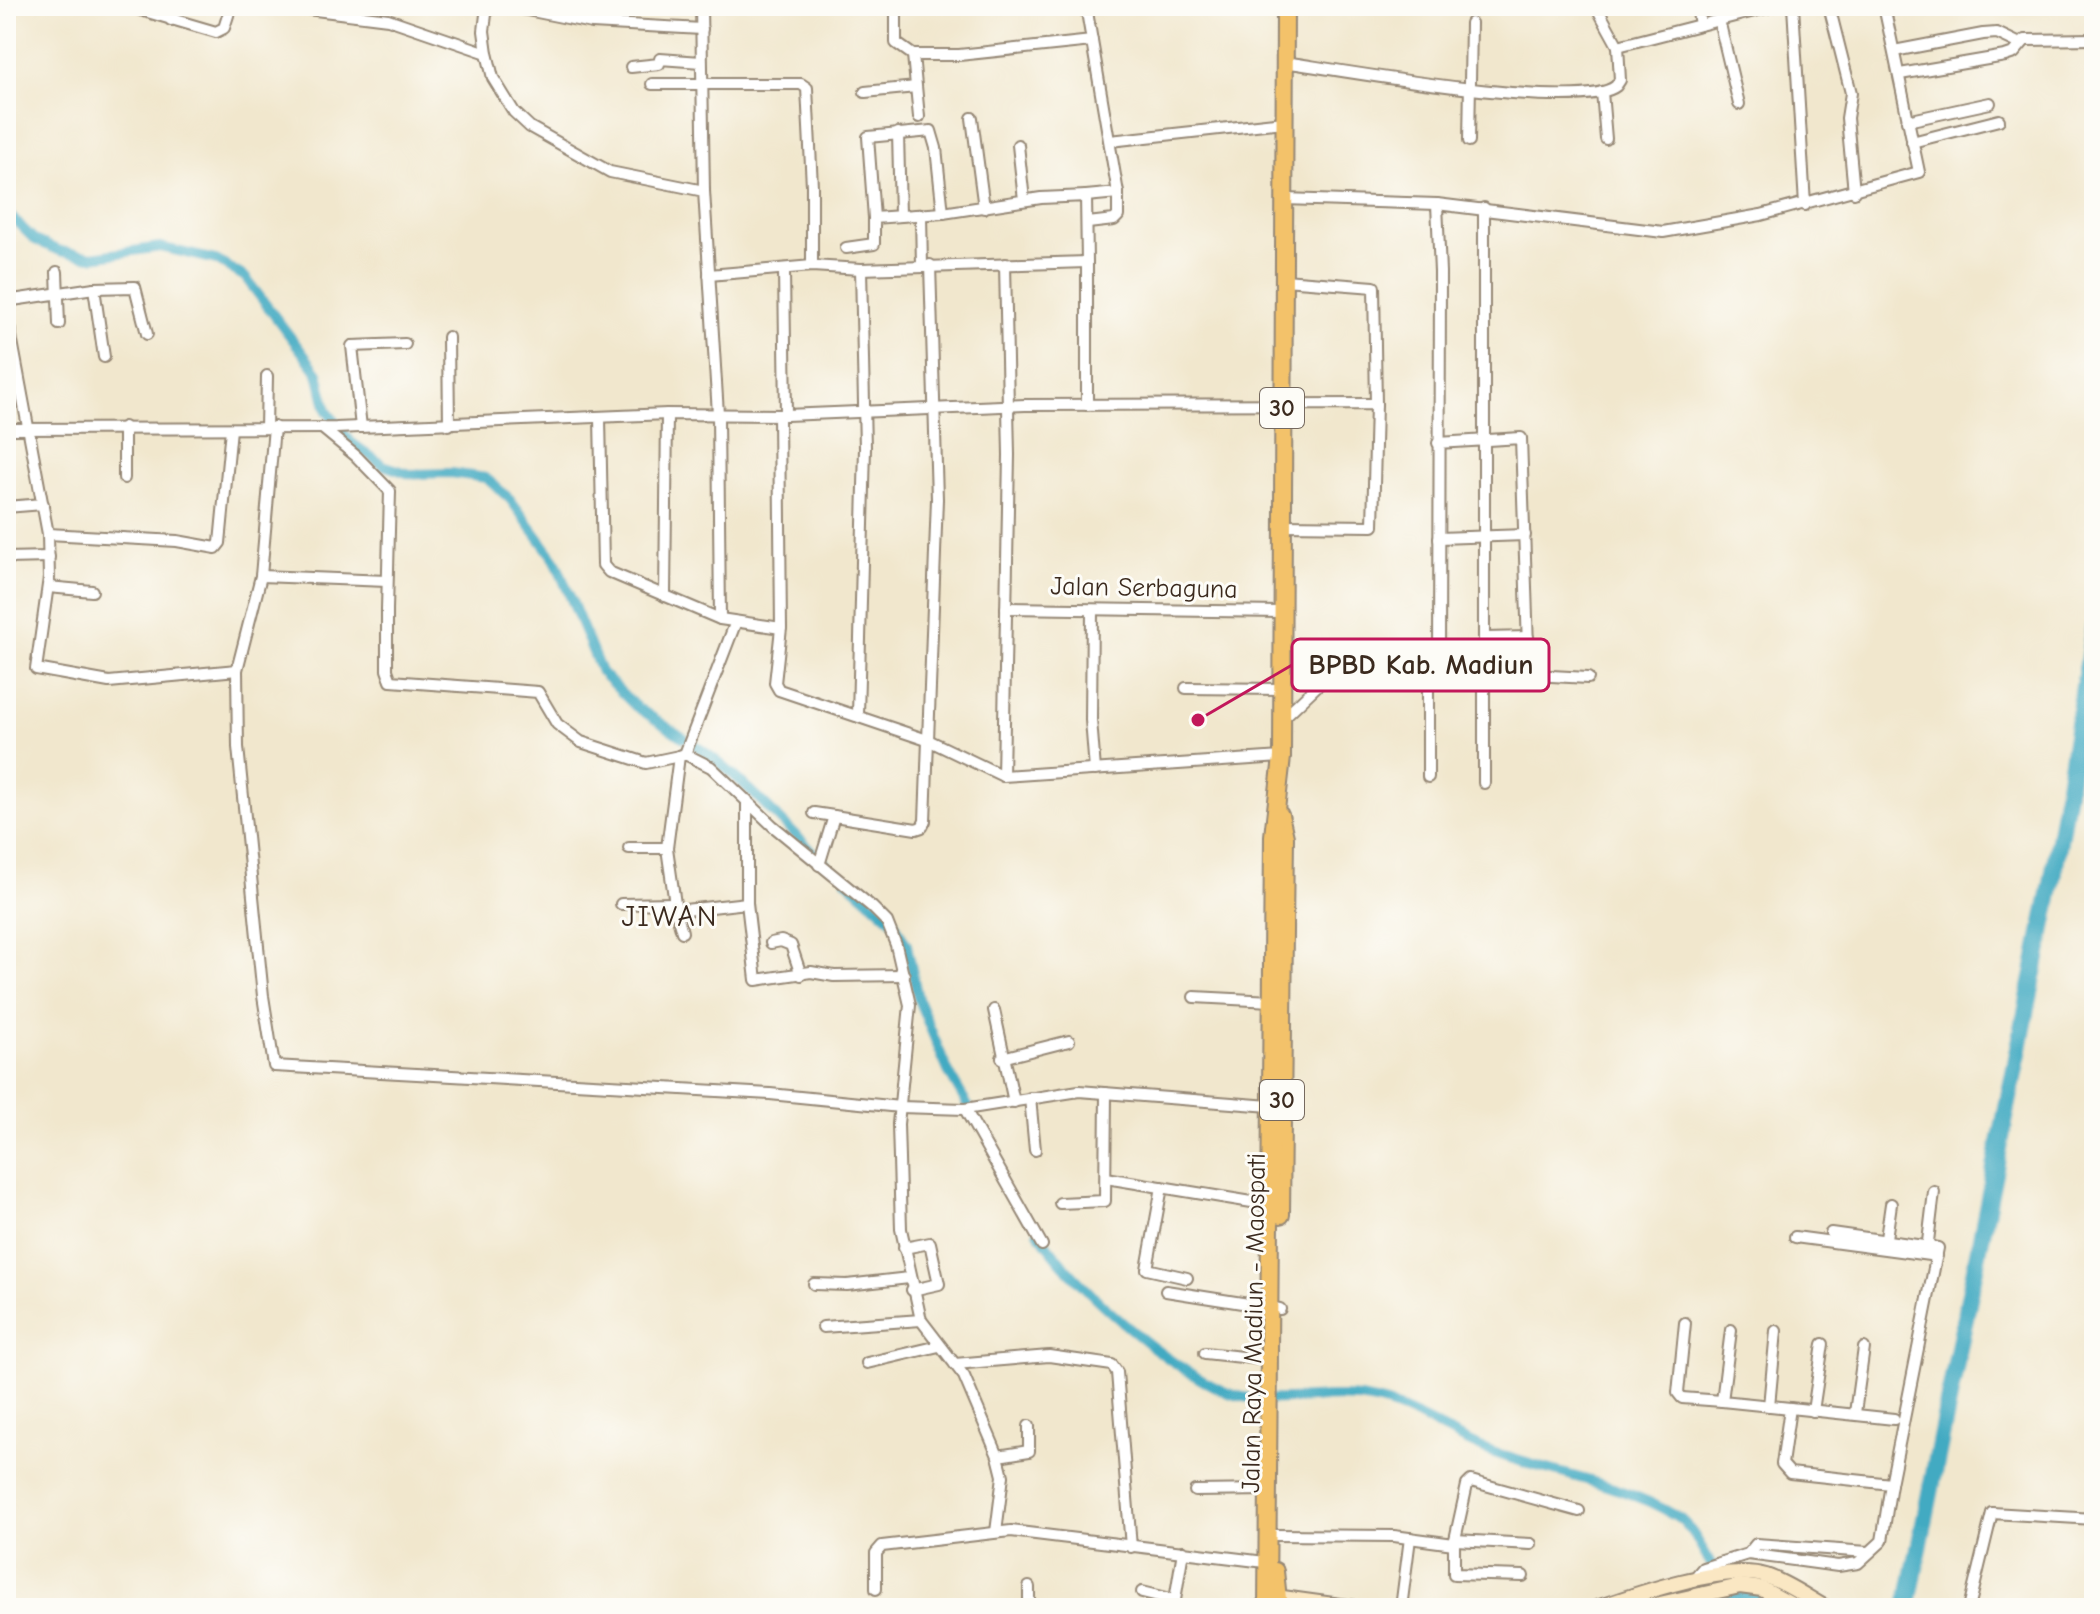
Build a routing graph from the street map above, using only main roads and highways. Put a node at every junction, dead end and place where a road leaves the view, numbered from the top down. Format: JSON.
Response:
{"nodes":[{"id":1,"x":1285,"y":6,"type":"edge"},
{"id":2,"x":1278,"y":942,"type":"junction"},
{"id":3,"x":1275,"y":1308,"type":"junction"},
{"id":4,"x":1274,"y":1401,"type":"junction"},
{"id":5,"x":1700,"y":1580,"type":"junction"},
{"id":6,"x":1739,"y":1580,"type":"junction"},
{"id":7,"x":1273,"y":1602,"type":"edge"},
{"id":8,"x":1355,"y":1608,"type":"edge"},
{"id":9,"x":1597,"y":1608,"type":"edge"},
{"id":10,"x":1642,"y":1608,"type":"edge"},
{"id":11,"x":1797,"y":1608,"type":"edge"},
{"id":12,"x":1826,"y":1608,"type":"edge"}],
"edges":[{"from":1,"to":2,"type":"highway","name":"Jalan Raya Madiun - Maospati","number":"30"},
{"from":2,"to":3,"type":"highway","name":"Jalan Raya Madiun - Maospati","number":"30"},
{"from":2,"to":3,"type":"highway","name":"Jalan Raya Madiun - Maospati","number":"30"},
{"from":3,"to":4,"type":"highway","name":"Jalan Raya Madiun - Maospati","number":"30"},
{"from":3,"to":4,"type":"highway","name":"Jalan Raya Madiun - Maospati","number":"30"},
{"from":4,"to":7,"type":"highway","name":"Jalan Raya Madiun - Maospati","number":"30"},
{"from":4,"to":7,"type":"highway","name":"Jalan Raya Madiun - Maospati","number":"30"},
{"from":5,"to":6,"type":"main road"},
{"from":5,"to":9,"type":"main road"},
{"from":5,"to":10,"type":"main road"},
{"from":6,"to":11,"type":"main road"},
{"from":6,"to":12,"type":"main road"},
{"from":7,"to":8,"type":"main road"}]}
